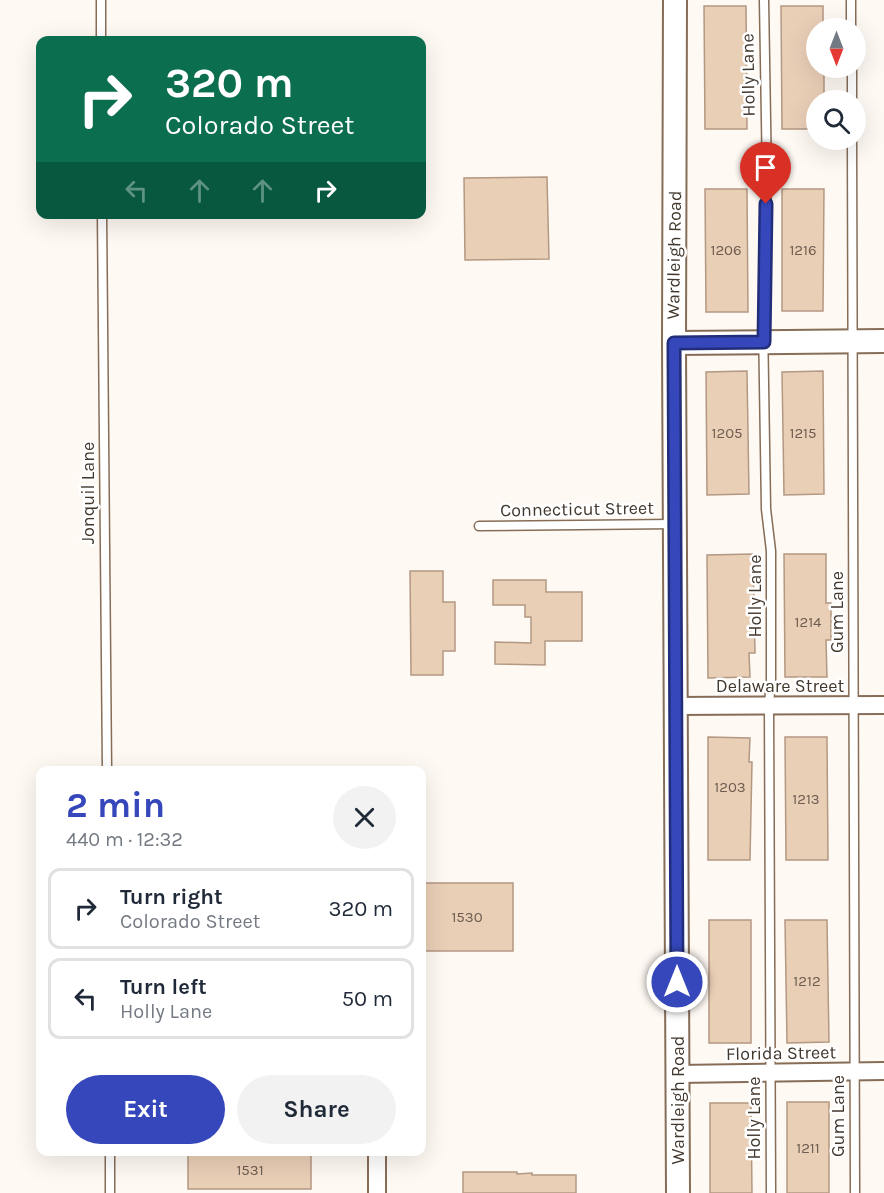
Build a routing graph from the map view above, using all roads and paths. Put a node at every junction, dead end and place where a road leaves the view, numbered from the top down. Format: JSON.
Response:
{"nodes":[{"id":1,"x":101,"y":0,"type":"edge"},
{"id":2,"x":675,"y":0,"type":"edge"},
{"id":3,"x":764,"y":0,"type":"edge"},
{"id":4,"x":851,"y":0,"type":"edge"},
{"id":5,"x":851,"y":18,"type":"edge"},
{"id":6,"x":101,"y":36,"type":"edge"},
{"id":7,"x":852,"y":150,"type":"edge"},
{"id":8,"x":102,"y":219,"type":"edge"},
{"id":9,"x":852,"y":341,"type":"junction"},
{"id":10,"x":884,"y":341,"type":"edge"},
{"id":11,"x":764,"y":342,"type":"junction"},
{"id":12,"x":674,"y":343,"type":"junction"},
{"id":13,"x":675,"y":524,"type":"junction"},
{"id":14,"x":479,"y":526,"type":"dead end"},
{"id":15,"x":769,"y":705,"type":"junction"},
{"id":16,"x":854,"y":705,"type":"junction"},
{"id":17,"x":884,"y":705,"type":"edge"},
{"id":18,"x":675,"y":706,"type":"junction"},
{"id":19,"x":107,"y":766,"type":"edge"},
{"id":20,"x":884,"y":1071,"type":"edge"},
{"id":21,"x":770,"y":1072,"type":"junction"},
{"id":22,"x":855,"y":1072,"type":"junction"},
{"id":23,"x":678,"y":1074,"type":"junction"},
{"id":24,"x":110,"y":1156,"type":"edge"},
{"id":25,"x":377,"y":1156,"type":"edge"},
{"id":26,"x":110,"y":1193,"type":"edge"},
{"id":27,"x":377,"y":1193,"type":"edge"},
{"id":28,"x":678,"y":1193,"type":"edge"},
{"id":29,"x":771,"y":1193,"type":"edge"},
{"id":30,"x":855,"y":1193,"type":"edge"}],
"edges":[{"from":1,"to":6,"type":"lane"},
{"from":2,"to":12,"type":"main road","name":"Wardleigh Road"},
{"from":3,"to":11,"type":"lane","name":"Holly Lane"},
{"from":4,"to":5,"type":"lane"},
{"from":7,"to":9,"type":"lane","name":"Gum Lane"},
{"from":8,"to":19,"type":"lane","name":"Jonquil Lane"},
{"from":9,"to":10,"type":"main road"},
{"from":9,"to":11,"type":"main road"},
{"from":9,"to":16,"type":"lane","name":"Gum Lane"},
{"from":11,"to":12,"type":"main road"},
{"from":11,"to":15,"type":"lane","name":"Holly Lane"},
{"from":12,"to":13,"type":"main road","name":"Wardleigh Road"},
{"from":13,"to":14,"type":"lane","name":"Connecticut Street"},
{"from":13,"to":18,"type":"main road","name":"Wardleigh Road"},
{"from":15,"to":16,"type":"street","name":"Delaware Street"},
{"from":15,"to":18,"type":"street","name":"Delaware Street"},
{"from":15,"to":21,"type":"lane","name":"Holly Lane"},
{"from":16,"to":17,"type":"street","name":"Delaware Street"},
{"from":16,"to":22,"type":"lane","name":"Gum Lane"},
{"from":18,"to":23,"type":"main road","name":"Wardleigh Road"},
{"from":20,"to":22,"type":"street","name":"Florida Street"},
{"from":21,"to":22,"type":"street","name":"Florida Street"},
{"from":21,"to":23,"type":"street","name":"Florida Street"},
{"from":21,"to":29,"type":"lane","name":"Holly Lane"},
{"from":22,"to":30,"type":"lane","name":"Gum Lane"},
{"from":23,"to":28,"type":"main road","name":"Wardleigh Road"},
{"from":24,"to":26,"type":"lane"},
{"from":25,"to":27,"type":"street"}]}
